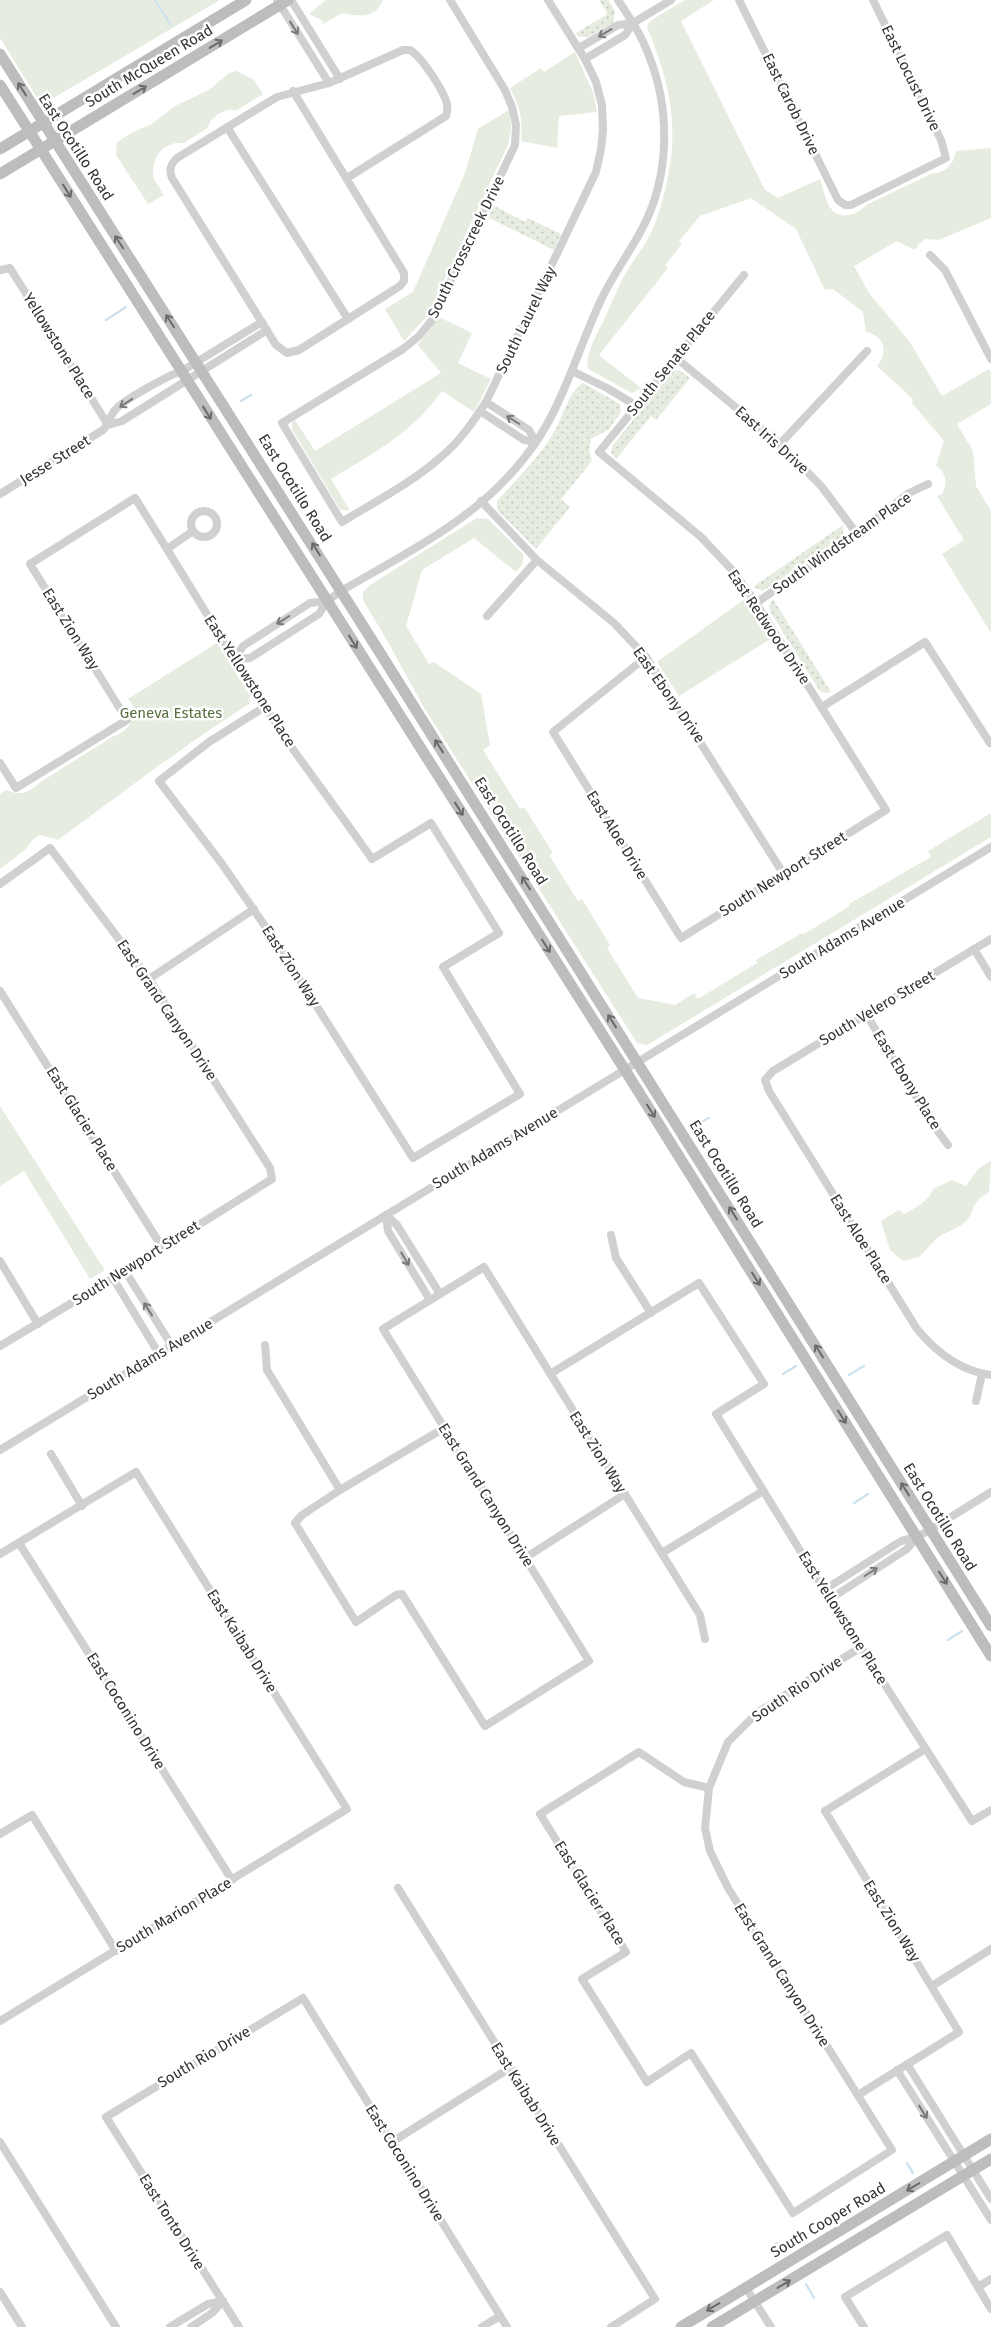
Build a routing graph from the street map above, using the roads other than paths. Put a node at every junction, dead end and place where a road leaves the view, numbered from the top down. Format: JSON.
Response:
{"nodes":[{"id":1,"x":246,"y":0,"type":"edge"},
{"id":2,"x":450,"y":0,"type":"edge"},
{"id":3,"x":548,"y":0,"type":"edge"},
{"id":4,"x":618,"y":0,"type":"edge"},
{"id":5,"x":671,"y":0,"type":"edge"},
{"id":6,"x":739,"y":0,"type":"edge"},
{"id":7,"x":873,"y":0,"type":"edge"},
{"id":8,"x":284,"y":1,"type":"edge"},
{"id":9,"x":633,"y":23,"type":"junction"},
{"id":10,"x":317,"y":42,"type":"junction"},
{"id":11,"x":307,"y":48,"type":"junction"},
{"id":12,"x":578,"y":48,"type":"junction"},
{"id":13,"x":0,"y":54,"type":"edge"},
{"id":14,"x":585,"y":59,"type":"junction"},
{"id":15,"x":340,"y":79,"type":"junction"},
{"id":16,"x":329,"y":83,"type":"junction"},
{"id":17,"x":0,"y":85,"type":"edge"},
{"id":18,"x":293,"y":91,"type":"junction"},
{"id":19,"x":44,"y":124,"type":"junction"},
{"id":20,"x":227,"y":127,"type":"junction"},
{"id":21,"x":30,"y":132,"type":"junction"},
{"id":22,"x":54,"y":141,"type":"junction"},
{"id":23,"x":0,"y":150,"type":"edge"},
{"id":24,"x":40,"y":150,"type":"junction"},
{"id":25,"x":946,"y":158,"type":"joint"},
{"id":26,"x":0,"y":174,"type":"edge"},
{"id":27,"x":347,"y":178,"type":"junction"},
{"id":28,"x":930,"y":255,"type":"dead end"},
{"id":29,"x":0,"y":270,"type":"edge"},
{"id":30,"x":744,"y":275,"type":"dead end"},
{"id":31,"x":348,"y":319,"type":"junction"},
{"id":32,"x":262,"y":322,"type":"junction"},
{"id":33,"x":267,"y":330,"type":"junction"},
{"id":34,"x":232,"y":340,"type":"junction"},
{"id":35,"x":237,"y":349,"type":"junction"},
{"id":36,"x":867,"y":351,"type":"dead end"},
{"id":37,"x":675,"y":357,"type":"junction"},
{"id":38,"x":991,"y":359,"type":"edge"},
{"id":39,"x":199,"y":367,"type":"junction"},
{"id":40,"x":572,"y":371,"type":"junction"},
{"id":41,"x":185,"y":376,"type":"junction"},
{"id":42,"x":140,"y":393,"type":"junction"},
{"id":43,"x":486,"y":402,"type":"junction"},
{"id":44,"x":148,"y":405,"type":"junction"},
{"id":45,"x":637,"y":406,"type":"junction"},
{"id":46,"x":480,"y":411,"type":"junction"},
{"id":47,"x":108,"y":425,"type":"junction"},
{"id":48,"x":536,"y":442,"type":"junction"},
{"id":49,"x":780,"y":444,"type":"junction"},
{"id":50,"x":599,"y":452,"type":"joint"},
{"id":51,"x":928,"y":484,"type":"dead end"},
{"id":52,"x":0,"y":494,"type":"edge"},
{"id":53,"x":481,"y":501,"type":"junction"},
{"id":54,"x":342,"y":522,"type":"joint"},
{"id":55,"x":193,"y":531,"type":"dead end"},
{"id":56,"x":858,"y":534,"type":"junction"},
{"id":57,"x":167,"y":549,"type":"junction"},
{"id":58,"x":537,"y":560,"type":"junction"},
{"id":59,"x":30,"y":564,"type":"joint"},
{"id":60,"x":342,"y":591,"type":"junction"},
{"id":61,"x":327,"y":601,"type":"junction"},
{"id":62,"x":756,"y":603,"type":"junction"},
{"id":63,"x":487,"y":616,"type":"dead end"},
{"id":64,"x":646,"y":657,"type":"junction"},
{"id":65,"x":235,"y":659,"type":"junction"},
{"id":66,"x":266,"y":706,"type":"junction"},
{"id":67,"x":822,"y":707,"type":"junction"},
{"id":68,"x":990,"y":742,"type":"edge"},
{"id":69,"x":0,"y":763,"type":"edge"},
{"id":70,"x":886,"y":810,"type":"joint"},
{"id":71,"x":991,"y":848,"type":"edge"},
{"id":72,"x":783,"y":873,"type":"junction"},
{"id":73,"x":0,"y":884,"type":"edge"},
{"id":74,"x":254,"y":909,"type":"junction"},
{"id":75,"x":681,"y":938,"type":"joint"},
{"id":76,"x":991,"y":939,"type":"edge"},
{"id":77,"x":974,"y":949,"type":"junction"},
{"id":78,"x":991,"y":977,"type":"edge"},
{"id":79,"x":149,"y":979,"type":"junction"},
{"id":80,"x":0,"y":992,"type":"edge"},
{"id":81,"x":866,"y":1014,"type":"junction"},
{"id":82,"x":638,"y":1062,"type":"junction"},
{"id":83,"x":625,"y":1070,"type":"junction"},
{"id":84,"x":765,"y":1080,"type":"joint"},
{"id":85,"x":520,"y":1094,"type":"joint"},
{"id":86,"x":948,"y":1145,"type":"dead end"},
{"id":87,"x":272,"y":1179,"type":"joint"},
{"id":88,"x":386,"y":1215,"type":"junction"},
{"id":89,"x":611,"y":1235,"type":"dead end"},
{"id":90,"x":162,"y":1247,"type":"junction"},
{"id":91,"x":0,"y":1261,"type":"edge"},
{"id":92,"x":125,"y":1271,"type":"junction"},
{"id":93,"x":113,"y":1278,"type":"junction"},
{"id":94,"x":440,"y":1294,"type":"junction"},
{"id":95,"x":430,"y":1300,"type":"junction"},
{"id":96,"x":651,"y":1313,"type":"junction"},
{"id":97,"x":38,"y":1324,"type":"junction"},
{"id":98,"x":265,"y":1345,"type":"dead end"},
{"id":99,"x":0,"y":1346,"type":"edge"},
{"id":100,"x":172,"y":1346,"type":"junction"},
{"id":101,"x":159,"y":1354,"type":"junction"},
{"id":102,"x":550,"y":1374,"type":"junction"},
{"id":103,"x":982,"y":1374,"type":"junction"},
{"id":104,"x":991,"y":1375,"type":"edge"},
{"id":105,"x":976,"y":1401,"type":"dead end"},
{"id":106,"x":444,"y":1428,"type":"junction"},
{"id":107,"x":0,"y":1450,"type":"edge"},
{"id":108,"x":51,"y":1454,"type":"dead end"},
{"id":109,"x":340,"y":1490,"type":"junction"},
{"id":110,"x":763,"y":1492,"type":"junction"},
{"id":111,"x":991,"y":1492,"type":"edge"},
{"id":112,"x":625,"y":1494,"type":"junction"},
{"id":113,"x":82,"y":1506,"type":"junction"},
{"id":114,"x":930,"y":1530,"type":"junction"},
{"id":115,"x":917,"y":1537,"type":"junction"},
{"id":116,"x":19,"y":1543,"type":"junction"},
{"id":117,"x":662,"y":1553,"type":"junction"},
{"id":118,"x":0,"y":1554,"type":"edge"},
{"id":119,"x":525,"y":1558,"type":"junction"},
{"id":120,"x":824,"y":1590,"type":"junction"},
{"id":121,"x":830,"y":1599,"type":"junction"},
{"id":122,"x":991,"y":1626,"type":"edge"},
{"id":123,"x":705,"y":1639,"type":"dead end"},
{"id":124,"x":861,"y":1647,"type":"junction"},
{"id":125,"x":991,"y":1656,"type":"edge"},
{"id":126,"x":925,"y":1749,"type":"junction"},
{"id":127,"x":709,"y":1788,"type":"junction"},
{"id":128,"x":347,"y":1809,"type":"joint"},
{"id":129,"x":991,"y":1810,"type":"edge"},
{"id":130,"x":0,"y":1834,"type":"edge"},
{"id":131,"x":232,"y":1880,"type":"junction"},
{"id":132,"x":398,"y":1888,"type":"dead end"},
{"id":133,"x":991,"y":1949,"type":"edge"},
{"id":134,"x":116,"y":1951,"type":"junction"},
{"id":135,"x":932,"y":1986,"type":"junction"},
{"id":136,"x":303,"y":1998,"type":"joint"},
{"id":137,"x":0,"y":2021,"type":"edge"},
{"id":138,"x":908,"y":2064,"type":"junction"},
{"id":139,"x":510,"y":2068,"type":"junction"},
{"id":140,"x":897,"y":2070,"type":"junction"},
{"id":141,"x":858,"y":2095,"type":"junction"},
{"id":142,"x":106,"y":2117,"type":"joint"},
{"id":143,"x":991,"y":2139,"type":"edge"},
{"id":144,"x":0,"y":2142,"type":"edge"},
{"id":145,"x":392,"y":2142,"type":"junction"},
{"id":146,"x":892,"y":2150,"type":"joint"},
{"id":147,"x":959,"y":2158,"type":"junction"},
{"id":148,"x":991,"y":2159,"type":"edge"},
{"id":149,"x":968,"y":2173,"type":"junction"},
{"id":150,"x":991,"y":2199,"type":"edge"},
{"id":151,"x":991,"y":2220,"type":"edge"},
{"id":152,"x":991,"y":2279,"type":"edge"},
{"id":153,"x":978,"y":2287,"type":"junction"},
{"id":154,"x":746,"y":2288,"type":"junction"},
{"id":155,"x":0,"y":2292,"type":"edge"},
{"id":156,"x":223,"y":2301,"type":"junction"},
{"id":157,"x":754,"y":2301,"type":"junction"},
{"id":158,"x":991,"y":2309,"type":"edge"},
{"id":159,"x":500,"y":2316,"type":"junction"},
{"id":160,"x":175,"y":2326,"type":"edge"},
{"id":161,"x":22,"y":2327,"type":"edge"},
{"id":162,"x":116,"y":2327,"type":"edge"},
{"id":163,"x":191,"y":2327,"type":"edge"},
{"id":164,"x":239,"y":2327,"type":"edge"},
{"id":165,"x":482,"y":2327,"type":"edge"},
{"id":166,"x":507,"y":2327,"type":"edge"},
{"id":167,"x":611,"y":2327,"type":"edge"},
{"id":168,"x":681,"y":2327,"type":"edge"},
{"id":169,"x":712,"y":2327,"type":"edge"},
{"id":170,"x":771,"y":2327,"type":"edge"},
{"id":171,"x":864,"y":2327,"type":"edge"}],
"edges":[{"from":1,"to":19,"type":"main road","name":"South McQueen Road"},
{"from":2,"to":54,"type":"street","name":"South Crosscreek Drive"},
{"from":3,"to":12,"type":"street"},
{"from":4,"to":9,"type":"street"},
{"from":5,"to":9,"type":"street"},
{"from":6,"to":25,"type":"street","name":"East Carob Drive"},
{"from":7,"to":25,"type":"street","name":"East Locust Drive"},
{"from":8,"to":10,"type":"street"},
{"from":8,"to":11,"type":"street","one_way":true},
{"from":22,"to":8,"type":"main road","name":"South McQueen Road","one_way":true},
{"from":9,"to":12,"type":"street","one_way":true},
{"from":9,"to":14,"type":"street"},
{"from":9,"to":40,"type":"street"},
{"from":10,"to":11,"type":"street"},
{"from":10,"to":15,"type":"street"},
{"from":11,"to":16,"type":"street"},
{"from":12,"to":14,"type":"street"},
{"from":19,"to":13,"type":"main road","name":"East Ocotillo Road","one_way":true},
{"from":14,"to":43,"type":"street","name":"South Laurel Way"},
{"from":15,"to":16,"type":"street"},
{"from":15,"to":27,"type":"street"},
{"from":16,"to":18,"type":"street"},
{"from":17,"to":21,"type":"main road","name":"East Ocotillo Road"},
{"from":18,"to":20,"type":"street"},
{"from":18,"to":27,"type":"street"},
{"from":19,"to":21,"type":"main road","name":"South McQueen Road"},
{"from":19,"to":22,"type":"main road","name":"East Ocotillo Road"},
{"from":20,"to":31,"type":"street"},
{"from":20,"to":32,"type":"street"},
{"from":21,"to":23,"type":"main road","name":"South McQueen Road"},
{"from":21,"to":24,"type":"main road","name":"East Ocotillo Road"},
{"from":22,"to":24,"type":"main road","name":"South McQueen Road"},
{"from":39,"to":22,"type":"main road","name":"East Ocotillo Road","one_way":true},
{"from":24,"to":26,"type":"main road","name":"South McQueen Road"},
{"from":24,"to":41,"type":"main road","name":"East Ocotillo Road","one_way":true},
{"from":27,"to":31,"type":"street"},
{"from":28,"to":38,"type":"street"},
{"from":29,"to":47,"type":"street","name":"Yellowstone Place"},
{"from":30,"to":37,"type":"street","name":"South Senate Place"},
{"from":31,"to":33,"type":"street"},
{"from":32,"to":33,"type":"street"},
{"from":32,"to":34,"type":"street"},
{"from":33,"to":35,"type":"street"},
{"from":34,"to":35,"type":"street"},
{"from":34,"to":39,"type":"street"},
{"from":35,"to":39,"type":"street"},
{"from":36,"to":49,"type":"street"},
{"from":37,"to":45,"type":"street","name":"South Senate Place"},
{"from":37,"to":49,"type":"street","name":"East Iris Drive"},
{"from":39,"to":41,"type":"street"},
{"from":60,"to":39,"type":"main road","name":"East Ocotillo Road","one_way":true},
{"from":40,"to":45,"type":"street"},
{"from":40,"to":48,"type":"street"},
{"from":41,"to":42,"type":"street","name":"Jesse Street"},
{"from":41,"to":44,"type":"street","name":"Jesse Street"},
{"from":41,"to":61,"type":"main road","name":"East Ocotillo Road","one_way":true},
{"from":42,"to":44,"type":"street"},
{"from":42,"to":47,"type":"street","name":"Jesse Street","one_way":true},
{"from":43,"to":46,"type":"street","name":"South Laurel Way"},
{"from":48,"to":43,"type":"street","one_way":true},
{"from":44,"to":47,"type":"street","name":"Jesse Street"},
{"from":45,"to":50,"type":"street","name":"South Senate Place"},
{"from":46,"to":48,"type":"street"},
{"from":46,"to":54,"type":"street","name":"South Laurel Way"},
{"from":47,"to":52,"type":"street","name":"Jesse Street"},
{"from":48,"to":53,"type":"street"},
{"from":49,"to":56,"type":"street","name":"East Iris Drive"},
{"from":50,"to":62,"type":"street","name":"East Redwood Drive"},
{"from":51,"to":56,"type":"street","name":"South Windstream Place"},
{"from":53,"to":58,"type":"street","name":"East Ebony Drive"},
{"from":53,"to":60,"type":"street"},
{"from":55,"to":57,"type":"street"},
{"from":56,"to":62,"type":"street","name":"South Windstream Place"},
{"from":57,"to":59,"type":"street","name":"East Yellowstone Place"},
{"from":57,"to":65,"type":"street","name":"East Yellowstone Place"},
{"from":58,"to":63,"type":"street"},
{"from":58,"to":64,"type":"street","name":"East Ebony Drive"},
{"from":59,"to":69,"type":"street","name":"East Zion Way"},
{"from":60,"to":61,"type":"street"},
{"from":82,"to":60,"type":"main road","name":"East Ocotillo Road","one_way":true},
{"from":61,"to":65,"type":"street"},
{"from":61,"to":65,"type":"street","one_way":true},
{"from":61,"to":83,"type":"main road","name":"East Ocotillo Road","one_way":true},
{"from":62,"to":67,"type":"street","name":"East Redwood Drive"},
{"from":64,"to":72,"type":"street","name":"East Ebony Drive"},
{"from":64,"to":75,"type":"street","name":"East Aloe Drive"},
{"from":65,"to":66,"type":"street","name":"East Yellowstone Place"},
{"from":66,"to":74,"type":"street","name":"East Zion Way"},
{"from":66,"to":85,"type":"street","name":"East Yellowstone Place"},
{"from":67,"to":68,"type":"street"},
{"from":67,"to":70,"type":"street","name":"East Redwood Drive"},
{"from":70,"to":72,"type":"street","name":"South Newport Street"},
{"from":71,"to":82,"type":"street","name":"South Adams Avenue"},
{"from":72,"to":75,"type":"street","name":"South Newport Street"},
{"from":73,"to":79,"type":"street","name":"East Grand Canyon Drive"},
{"from":74,"to":79,"type":"street"},
{"from":74,"to":85,"type":"street","name":"East Zion Way"},
{"from":76,"to":77,"type":"street","name":"South Velero Street"},
{"from":77,"to":78,"type":"street"},
{"from":77,"to":81,"type":"street","name":"South Velero Street"},
{"from":79,"to":87,"type":"street","name":"East Grand Canyon Drive"},
{"from":80,"to":90,"type":"street","name":"East Glacier Place"},
{"from":81,"to":84,"type":"street","name":"South Velero Street"},
{"from":81,"to":86,"type":"street","name":"East Ebony Place"},
{"from":82,"to":83,"type":"street","name":"South Adams Avenue"},
{"from":114,"to":82,"type":"main road","name":"East Ocotillo Road","one_way":true},
{"from":83,"to":88,"type":"street","name":"South Adams Avenue"},
{"from":83,"to":115,"type":"main road","name":"East Ocotillo Road","one_way":true},
{"from":84,"to":103,"type":"street","name":"East Aloe Place"},
{"from":87,"to":90,"type":"street","name":"South Newport Street"},
{"from":88,"to":94,"type":"street"},
{"from":88,"to":95,"type":"street","one_way":true},
{"from":88,"to":100,"type":"street","name":"South Adams Avenue"},
{"from":89,"to":96,"type":"street"},
{"from":90,"to":92,"type":"street","name":"South Newport Street"},
{"from":91,"to":97,"type":"street"},
{"from":92,"to":93,"type":"street","name":"South Newport Street"},
{"from":100,"to":92,"type":"street","one_way":true},
{"from":93,"to":97,"type":"street","name":"South Newport Street"},
{"from":93,"to":101,"type":"street"},
{"from":94,"to":95,"type":"street"},
{"from":94,"to":102,"type":"street","name":"East Zion Way"},
{"from":95,"to":106,"type":"street","name":"East Grand Canyon Drive"},
{"from":96,"to":102,"type":"street"},
{"from":96,"to":110,"type":"street","name":"East Yellowstone Place"},
{"from":97,"to":99,"type":"street","name":"South Newport Street"},
{"from":98,"to":109,"type":"street"},
{"from":100,"to":101,"type":"street","name":"South Adams Avenue"},
{"from":101,"to":107,"type":"street","name":"South Adams Avenue"},
{"from":102,"to":112,"type":"street","name":"East Zion Way"},
{"from":103,"to":104,"type":"street","name":"East Aloe Place"},
{"from":103,"to":105,"type":"street"},
{"from":106,"to":109,"type":"street"},
{"from":106,"to":119,"type":"street","name":"East Grand Canyon Drive"},
{"from":108,"to":113,"type":"street"},
{"from":109,"to":119,"type":"street","name":"East Grand Canyon Drive"},
{"from":110,"to":117,"type":"street"},
{"from":110,"to":120,"type":"street","name":"East Yellowstone Place"},
{"from":111,"to":114,"type":"street"},
{"from":112,"to":117,"type":"street","name":"East Zion Way"},
{"from":112,"to":119,"type":"street"},
{"from":113,"to":116,"type":"street"},
{"from":113,"to":128,"type":"street","name":"East Kaibab Drive"},
{"from":114,"to":115,"type":"street"},
{"from":114,"to":122,"type":"main road","name":"East Ocotillo Road"},
{"from":115,"to":120,"type":"street"},
{"from":121,"to":115,"type":"street","one_way":true},
{"from":115,"to":125,"type":"main road","name":"East Ocotillo Road","one_way":true},
{"from":116,"to":118,"type":"street"},
{"from":116,"to":131,"type":"street","name":"East Coconino Drive"},
{"from":117,"to":123,"type":"street","name":"East Zion Way"},
{"from":120,"to":121,"type":"street","name":"East Yellowstone Place"},
{"from":121,"to":124,"type":"street","name":"East Yellowstone Place"},
{"from":124,"to":126,"type":"street","name":"East Yellowstone Place"},
{"from":124,"to":127,"type":"street","name":"South Rio Drive"},
{"from":126,"to":129,"type":"street","name":"East Yellowstone Place"},
{"from":126,"to":135,"type":"street","name":"East Zion Way"},
{"from":127,"to":141,"type":"street","name":"East Grand Canyon Drive"},
{"from":127,"to":146,"type":"street","name":"East Glacier Place"},
{"from":128,"to":131,"type":"street","name":"South Marion Place"},
{"from":130,"to":134,"type":"street"},
{"from":131,"to":134,"type":"street","name":"South Marion Place"},
{"from":132,"to":139,"type":"street","name":"East Kaibab Drive"},
{"from":133,"to":135,"type":"street"},
{"from":134,"to":137,"type":"street","name":"South Marion Place"},
{"from":135,"to":138,"type":"street","name":"East Zion Way"},
{"from":136,"to":142,"type":"street","name":"South Rio Drive"},
{"from":136,"to":145,"type":"street","name":"East Coconino Drive"},
{"from":138,"to":140,"type":"street"},
{"from":138,"to":147,"type":"street"},
{"from":139,"to":145,"type":"street"},
{"from":139,"to":167,"type":"street","name":"East Kaibab Drive"},
{"from":140,"to":141,"type":"street"},
{"from":140,"to":147,"type":"street","one_way":true},
{"from":141,"to":146,"type":"street","name":"East Grand Canyon Drive"},
{"from":142,"to":156,"type":"street","name":"East Tonto Drive"},
{"from":143,"to":147,"type":"main road","name":"South Cooper Road"},
{"from":144,"to":162,"type":"street"},
{"from":145,"to":159,"type":"street","name":"East Coconino Drive"},
{"from":147,"to":149,"type":"street"},
{"from":147,"to":154,"type":"main road","name":"South Cooper Road","one_way":true},
{"from":148,"to":149,"type":"main road"},
{"from":149,"to":150,"type":"street"},
{"from":149,"to":151,"type":"street"},
{"from":157,"to":149,"type":"main road","one_way":true},
{"from":152,"to":153,"type":"street"},
{"from":153,"to":158,"type":"street"},
{"from":153,"to":171,"type":"street"},
{"from":154,"to":157,"type":"street"},
{"from":154,"to":168,"type":"main road","name":"South Cooper Road","one_way":true},
{"from":155,"to":161,"type":"street"},
{"from":156,"to":160,"type":"street"},
{"from":156,"to":163,"type":"street"},
{"from":156,"to":164,"type":"street","name":"East Tonto Drive"},
{"from":157,"to":169,"type":"main road"},
{"from":157,"to":170,"type":"street"},
{"from":159,"to":165,"type":"street"},
{"from":159,"to":166,"type":"street","name":"East Coconino Drive"}]}
